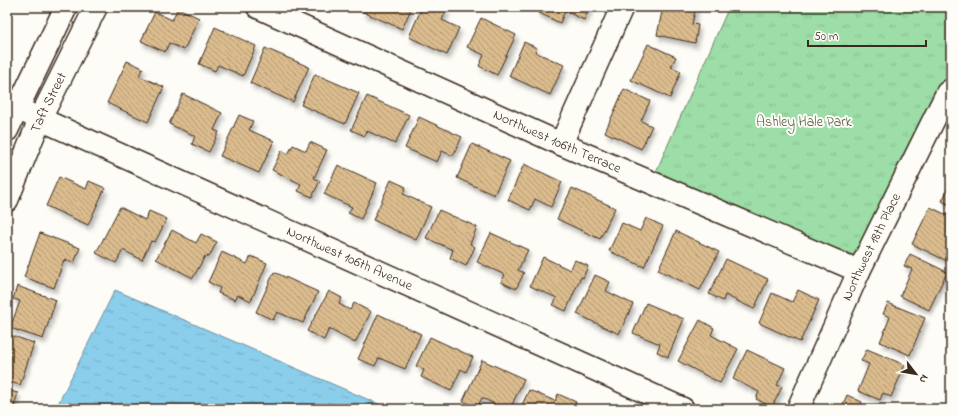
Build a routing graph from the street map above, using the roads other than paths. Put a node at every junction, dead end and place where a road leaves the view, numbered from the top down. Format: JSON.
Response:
{"nodes":[{"id":1,"x":66,"y":7,"type":"edge"},
{"id":2,"x":96,"y":7,"type":"edge"},
{"id":3,"x":258,"y":7,"type":"edge"},
{"id":4,"x":622,"y":7,"type":"edge"},
{"id":5,"x":951,"y":90,"type":"edge"},
{"id":6,"x":16,"y":108,"type":"junction"},
{"id":7,"x":40,"y":119,"type":"junction"},
{"id":8,"x":7,"y":130,"type":"edge"},
{"id":9,"x":560,"y":144,"type":"junction"},
{"id":10,"x":7,"y":200,"type":"edge"},
{"id":11,"x":859,"y":271,"type":"junction"},
{"id":12,"x":684,"y":409,"type":"edge"},
{"id":13,"x":798,"y":409,"type":"edge"}],
"edges":[{"from":1,"to":6,"type":"street","name":"Taft Street"},
{"from":2,"to":7,"type":"street","name":"Taft Street"},
{"from":3,"to":9,"type":"street","name":"Northwest 106th Terrace"},
{"from":4,"to":9,"type":"street"},
{"from":5,"to":11,"type":"street","name":"Northwest 18th Place"},
{"from":6,"to":7,"type":"street","name":"Northwest 106th Avenue"},
{"from":6,"to":8,"type":"street","name":"Taft Street"},
{"from":7,"to":10,"type":"street","name":"Taft Street"},
{"from":7,"to":12,"type":"street","name":"Northwest 106th Avenue"},
{"from":9,"to":11,"type":"street","name":"Northwest 106th Terrace"},
{"from":11,"to":13,"type":"street","name":"Northwest 18th Place"}]}
